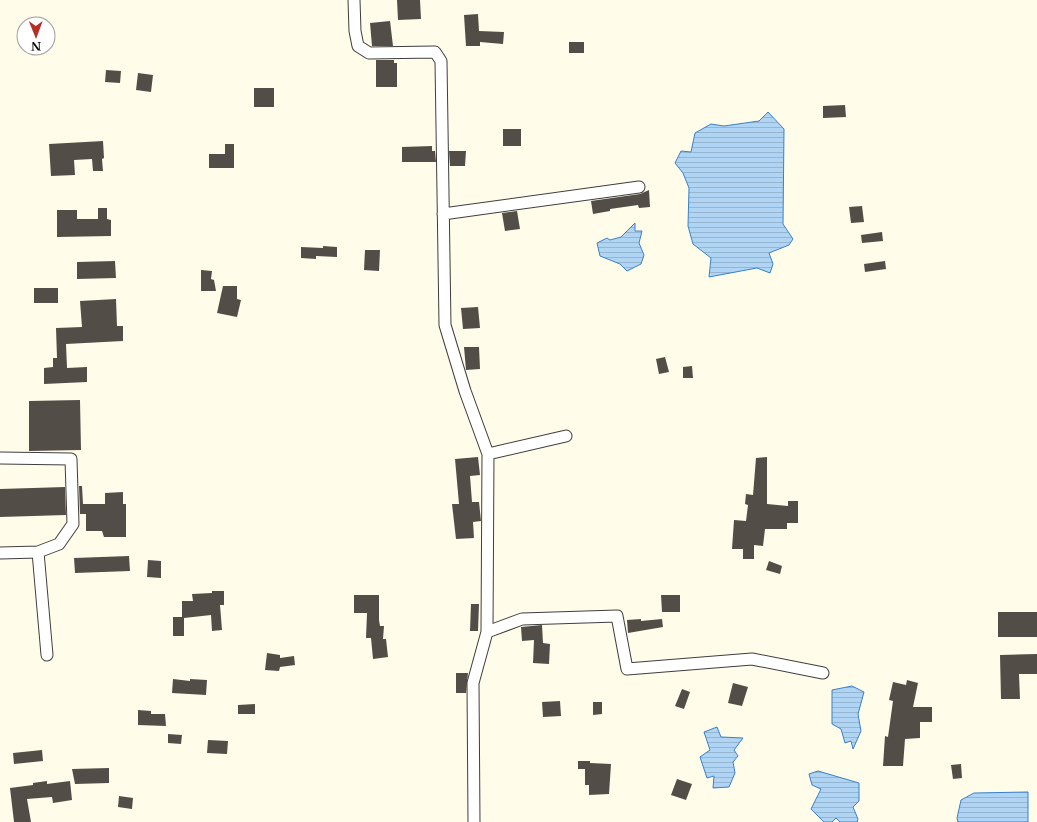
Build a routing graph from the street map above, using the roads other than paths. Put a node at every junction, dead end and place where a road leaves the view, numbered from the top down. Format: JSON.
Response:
{"nodes":[{"id":1,"x":354,"y":0,"type":"edge"},
{"id":2,"x":639,"y":187,"type":"dead end"},
{"id":3,"x":443,"y":214,"type":"junction"},
{"id":4,"x":566,"y":436,"type":"dead end"},
{"id":5,"x":488,"y":454,"type":"junction"},
{"id":6,"x":0,"y":458,"type":"edge"},
{"id":7,"x":0,"y":552,"type":"edge"},
{"id":8,"x":38,"y":552,"type":"junction"},
{"id":9,"x":487,"y":632,"type":"junction"},
{"id":10,"x":47,"y":656,"type":"dead end"},
{"id":11,"x":823,"y":673,"type":"dead end"},
{"id":12,"x":474,"y":822,"type":"edge"}],
"edges":[{"from":1,"to":3,"type":"street"},
{"from":2,"to":3,"type":"street"},
{"from":3,"to":5,"type":"street"},
{"from":4,"to":5,"type":"street"},
{"from":5,"to":9,"type":"street"},
{"from":6,"to":8,"type":"street"},
{"from":7,"to":8,"type":"street"},
{"from":8,"to":10,"type":"street"},
{"from":9,"to":11,"type":"street"},
{"from":9,"to":12,"type":"street"}]}
